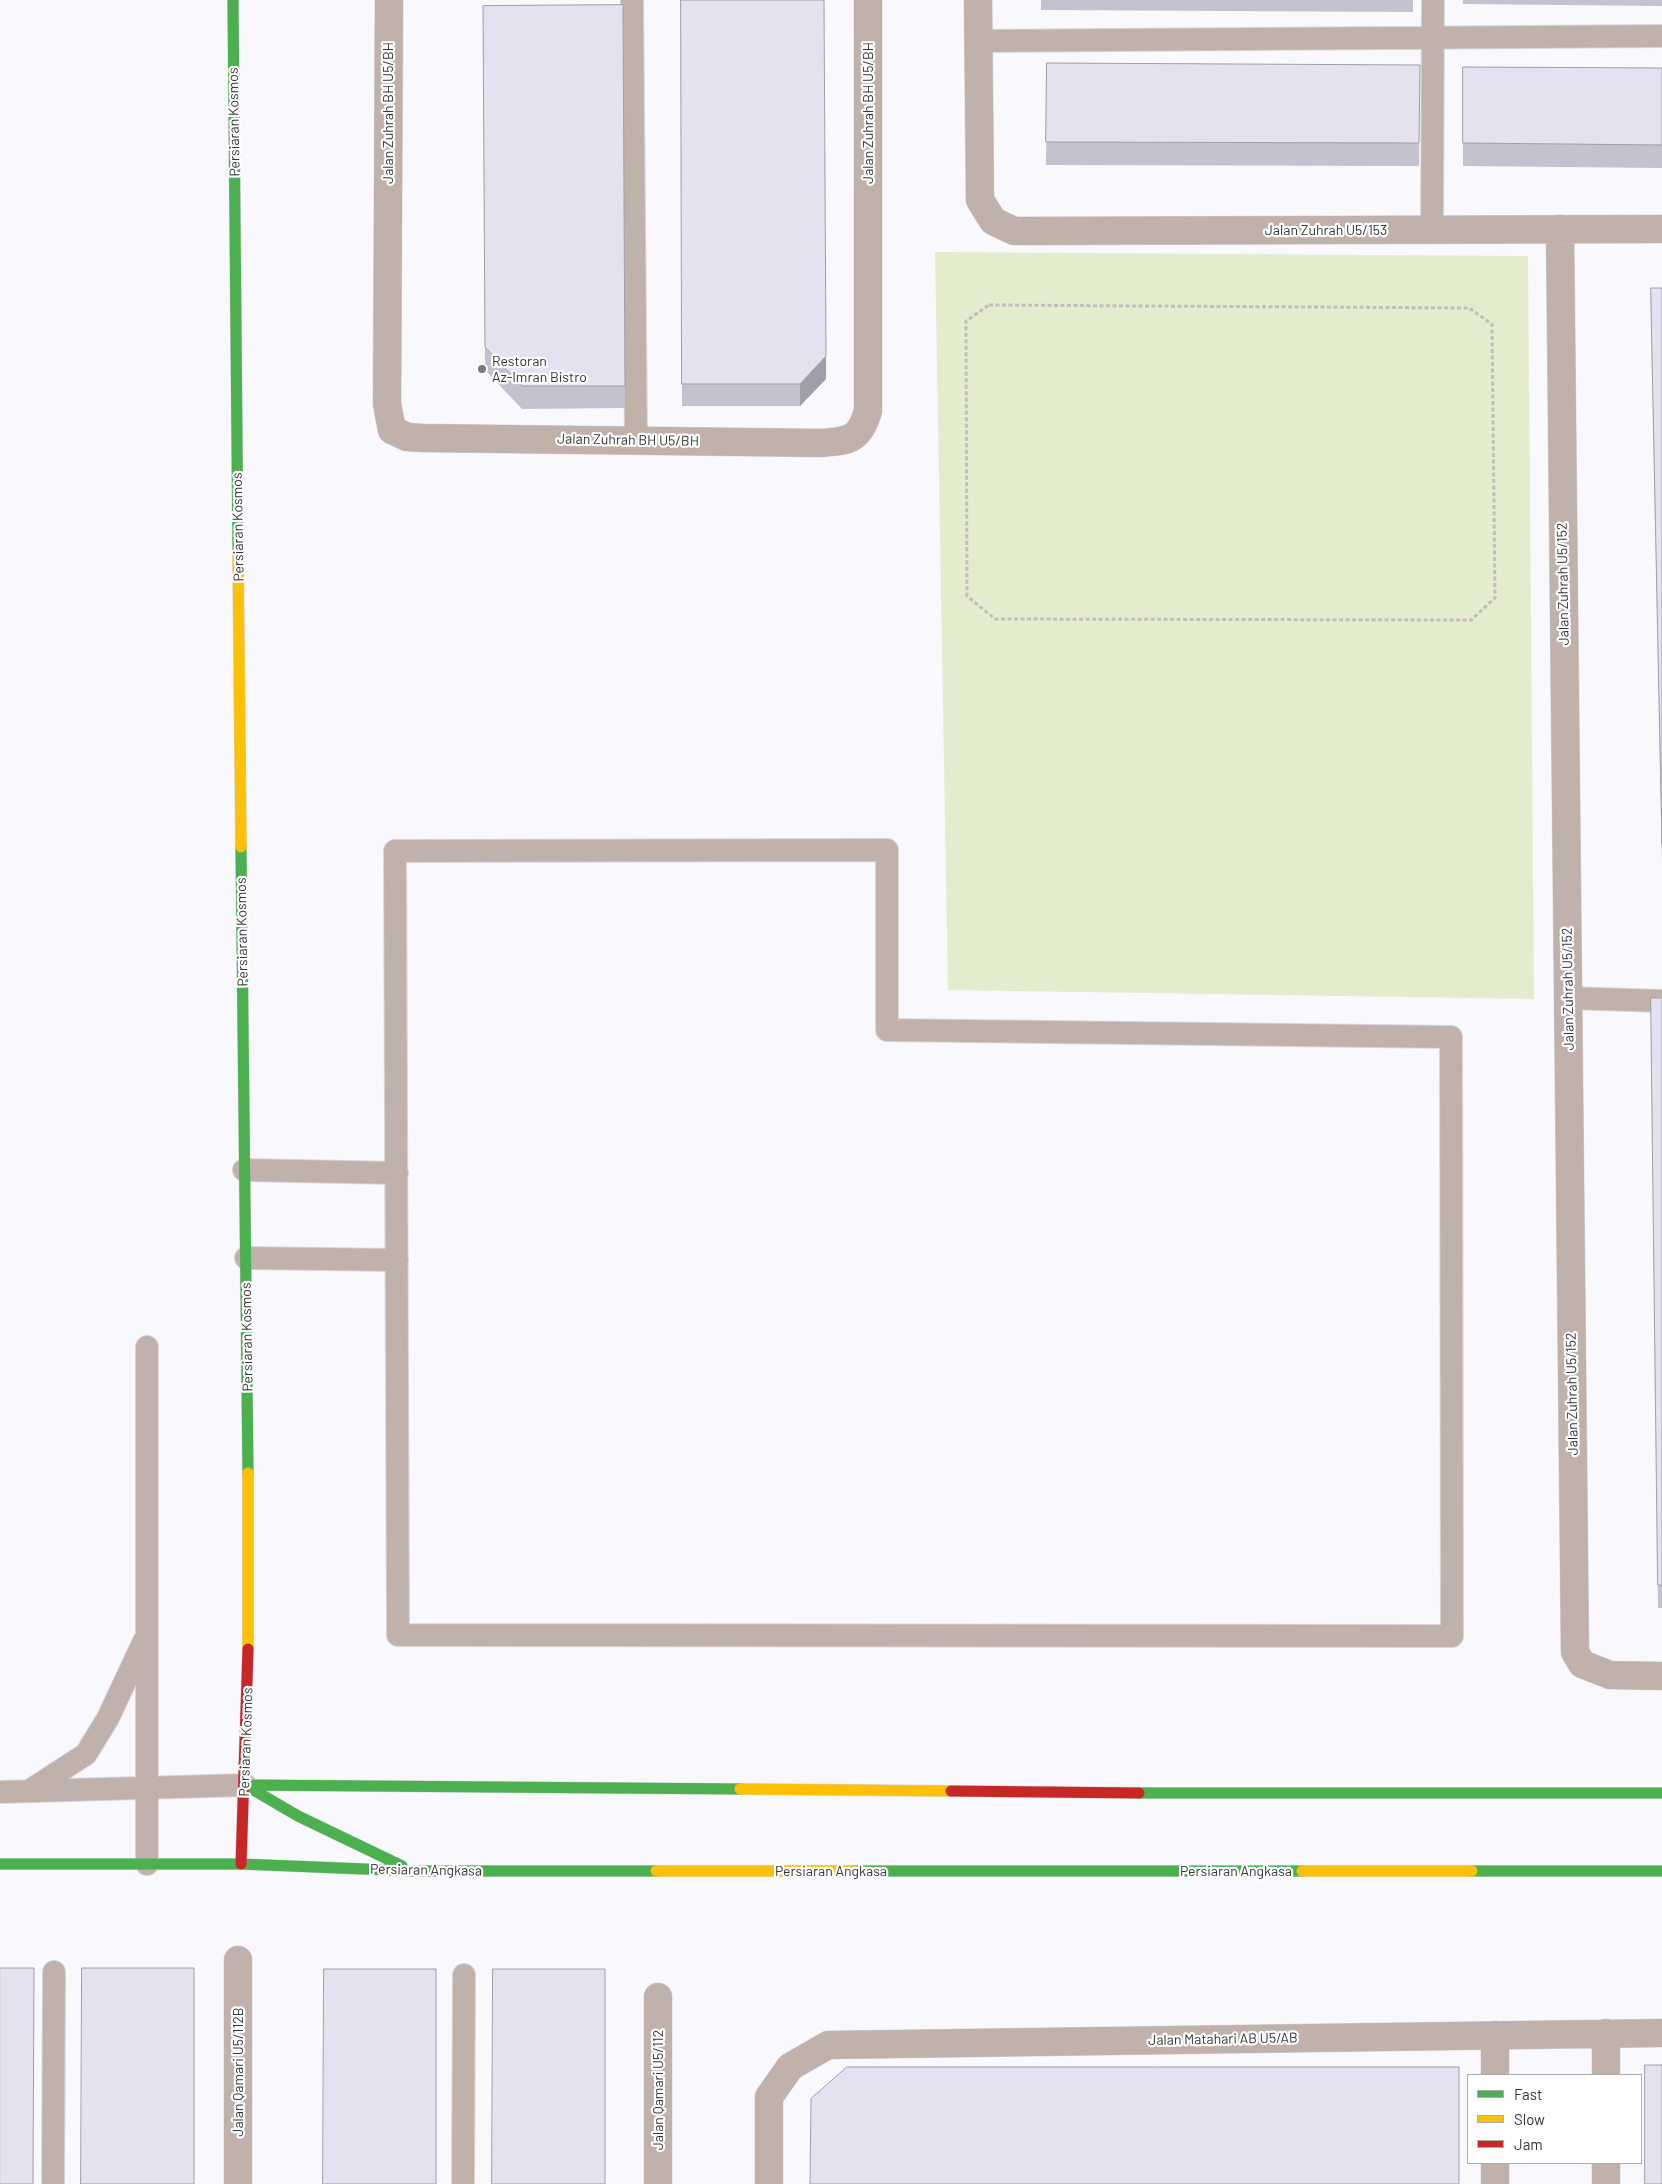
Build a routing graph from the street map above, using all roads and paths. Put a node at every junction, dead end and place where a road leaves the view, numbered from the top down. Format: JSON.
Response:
{"nodes":[{"id":1,"x":233,"y":0,"type":"edge"},
{"id":2,"x":389,"y":0,"type":"edge"},
{"id":3,"x":632,"y":0,"type":"edge"},
{"id":4,"x":868,"y":0,"type":"edge"},
{"id":5,"x":978,"y":0,"type":"edge"},
{"id":6,"x":1433,"y":0,"type":"edge"},
{"id":7,"x":1662,"y":36,"type":"edge"},
{"id":8,"x":1433,"y":38,"type":"junction"},
{"id":9,"x":978,"y":41,"type":"junction"},
{"id":10,"x":1432,"y":230,"type":"junction"},
{"id":11,"x":1560,"y":230,"type":"junction"},
{"id":12,"x":1662,"y":230,"type":"edge"},
{"id":13,"x":636,"y":440,"type":"junction"},
{"id":14,"x":1472,"y":620,"type":"joint"},
{"id":15,"x":1568,"y":998,"type":"junction"},
{"id":16,"x":1662,"y":1001,"type":"edge"},
{"id":17,"x":244,"y":1170,"type":"junction"},
{"id":18,"x":397,"y":1173,"type":"junction"},
{"id":19,"x":246,"y":1258,"type":"junction"},
{"id":20,"x":397,"y":1260,"type":"junction"},
{"id":21,"x":147,"y":1347,"type":"dead end"},
{"id":22,"x":147,"y":1633,"type":"junction"},
{"id":23,"x":1662,"y":1676,"type":"edge"},
{"id":24,"x":245,"y":1785,"type":"junction"},
{"id":25,"x":147,"y":1786,"type":"junction"},
{"id":26,"x":0,"y":1792,"type":"edge"},
{"id":27,"x":28,"y":1792,"type":"junction"},
{"id":28,"x":1662,"y":1793,"type":"edge"},
{"id":29,"x":0,"y":1864,"type":"edge"},
{"id":30,"x":147,"y":1864,"type":"junction"},
{"id":31,"x":241,"y":1864,"type":"junction"},
{"id":32,"x":413,"y":1871,"type":"junction"},
{"id":33,"x":1662,"y":1872,"type":"edge"},
{"id":34,"x":238,"y":1960,"type":"dead end"},
{"id":35,"x":54,"y":1972,"type":"dead end"},
{"id":36,"x":464,"y":1975,"type":"dead end"},
{"id":37,"x":658,"y":1996,"type":"dead end"},
{"id":38,"x":1606,"y":2033,"type":"junction"},
{"id":39,"x":1662,"y":2033,"type":"edge"},
{"id":40,"x":1495,"y":2035,"type":"junction"},
{"id":41,"x":1495,"y":2074,"type":"edge"},
{"id":42,"x":1606,"y":2074,"type":"edge"},
{"id":43,"x":1495,"y":2164,"type":"edge"},
{"id":44,"x":1606,"y":2164,"type":"edge"},
{"id":45,"x":54,"y":2184,"type":"edge"},
{"id":46,"x":238,"y":2184,"type":"edge"},
{"id":47,"x":462,"y":2184,"type":"edge"},
{"id":48,"x":658,"y":2184,"type":"edge"},
{"id":49,"x":769,"y":2184,"type":"edge"},
{"id":50,"x":1495,"y":2184,"type":"edge"},
{"id":51,"x":1606,"y":2184,"type":"edge"}],
"edges":[{"from":1,"to":17,"type":"street","name":"Persiaran Kosmos"},
{"from":2,"to":13,"type":"street","name":"Jalan Zuhrah BH U5/BH"},
{"from":3,"to":13,"type":"lane"},
{"from":4,"to":13,"type":"street","name":"Jalan Zuhrah BH U5/BH"},
{"from":5,"to":9,"type":"street"},
{"from":6,"to":8,"type":"lane"},
{"from":7,"to":8,"type":"lane"},
{"from":8,"to":9,"type":"lane"},
{"from":8,"to":10,"type":"lane"},
{"from":9,"to":10,"type":"street","name":"Jalan Zuhrah U5/153"},
{"from":10,"to":11,"type":"street","name":"Jalan Zuhrah U5/153"},
{"from":11,"to":12,"type":"street","name":"Jalan Zuhrah U5/153"},
{"from":11,"to":15,"type":"street","name":"Jalan Zuhrah U5/152"},
{"from":14,"to":14,"type":"path"},
{"from":15,"to":16,"type":"lane"},
{"from":15,"to":23,"type":"street","name":"Jalan Zuhrah U5/152"},
{"from":17,"to":18,"type":"lane"},
{"from":17,"to":19,"type":"street","name":"Persiaran Kosmos"},
{"from":18,"to":20,"type":"lane"},
{"from":18,"to":20,"type":"lane"},
{"from":19,"to":20,"type":"lane"},
{"from":19,"to":24,"type":"street","name":"Persiaran Kosmos"},
{"from":21,"to":22,"type":"lane"},
{"from":22,"to":25,"type":"lane"},
{"from":22,"to":27,"type":"lane"},
{"from":24,"to":25,"type":"lane"},
{"from":24,"to":28,"type":"street"},
{"from":24,"to":31,"type":"street","name":"Persiaran Kosmos"},
{"from":24,"to":32,"type":"street"},
{"from":25,"to":27,"type":"lane"},
{"from":25,"to":30,"type":"lane"},
{"from":26,"to":27,"type":"lane"},
{"from":29,"to":30,"type":"street","name":"Persiaran Angkasa"},
{"from":30,"to":31,"type":"street","name":"Persiaran Angkasa"},
{"from":31,"to":32,"type":"street","name":"Persiaran Angkasa"},
{"from":32,"to":33,"type":"street","name":"Persiaran Angkasa"},
{"from":34,"to":46,"type":"street","name":"Jalan Qamari U5/112B"},
{"from":35,"to":45,"type":"lane"},
{"from":36,"to":47,"type":"lane"},
{"from":37,"to":48,"type":"street","name":"Jalan Qamari U5/112"},
{"from":38,"to":39,"type":"street","name":"Jalan Matahari AB U5/AB"},
{"from":38,"to":40,"type":"street","name":"Jalan Matahari AB U5/AB"},
{"from":38,"to":42,"type":"street"},
{"from":40,"to":41,"type":"street"},
{"from":40,"to":49,"type":"street","name":"Jalan Matahari AB U5/AB"},
{"from":43,"to":50,"type":"street"},
{"from":44,"to":51,"type":"street"}]}
